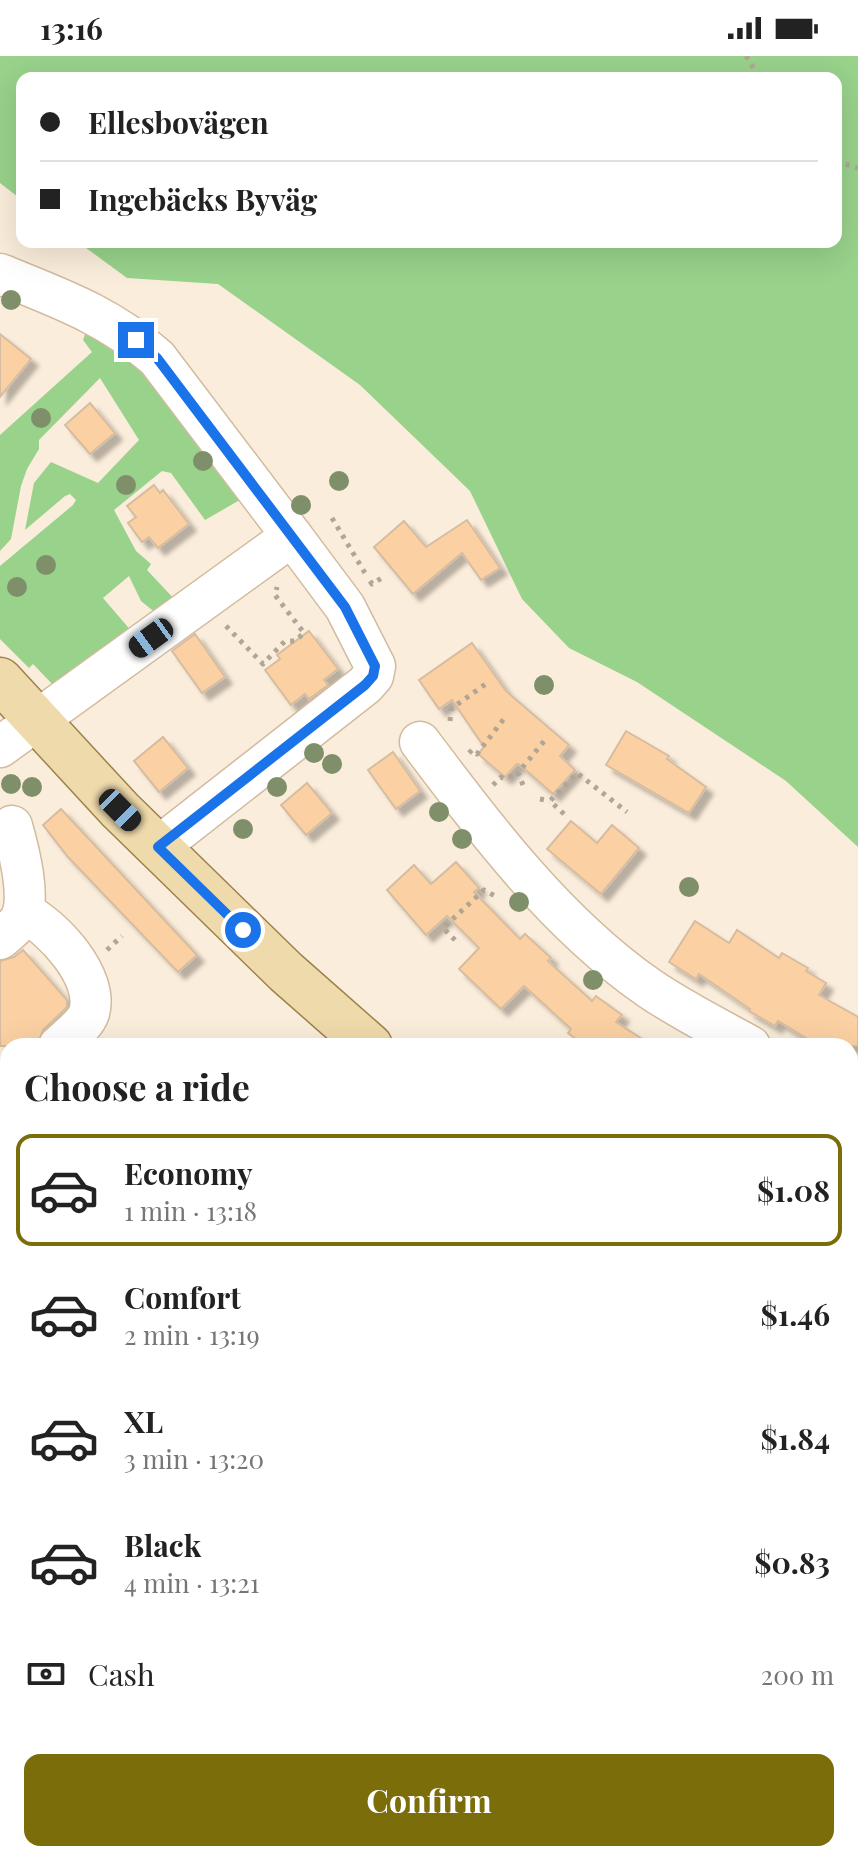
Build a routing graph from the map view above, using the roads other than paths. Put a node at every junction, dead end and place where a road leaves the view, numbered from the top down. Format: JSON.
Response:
{"nodes":[{"id":1,"x":0,"y":274,"type":"edge"},
{"id":2,"x":292,"y":536,"type":"junction"},
{"id":3,"x":0,"y":680,"type":"edge"},
{"id":4,"x":38,"y":721,"type":"junction"},
{"id":5,"x":435,"y":732,"type":"road end"},
{"id":6,"x":0,"y":747,"type":"edge"},
{"id":7,"x":12,"y":826,"type":"dead end"},
{"id":8,"x":158,"y":847,"type":"junction"},
{"id":9,"x":14,"y":924,"type":"edge"},
{"id":10,"x":67,"y":1038,"type":"edge"},
{"id":11,"x":361,"y":1038,"type":"edge"},
{"id":12,"x":736,"y":1038,"type":"edge"}],
"edges":[{"from":1,"to":2,"type":"street"},
{"from":2,"to":4,"type":"street"},
{"from":2,"to":8,"type":"street"},
{"from":3,"to":4,"type":"main road"},
{"from":4,"to":6,"type":"street"},
{"from":4,"to":8,"type":"main road"},
{"from":5,"to":12,"type":"street"},
{"from":7,"to":9,"type":"street"},
{"from":8,"to":11,"type":"main road"},
{"from":9,"to":10,"type":"street"}]}
